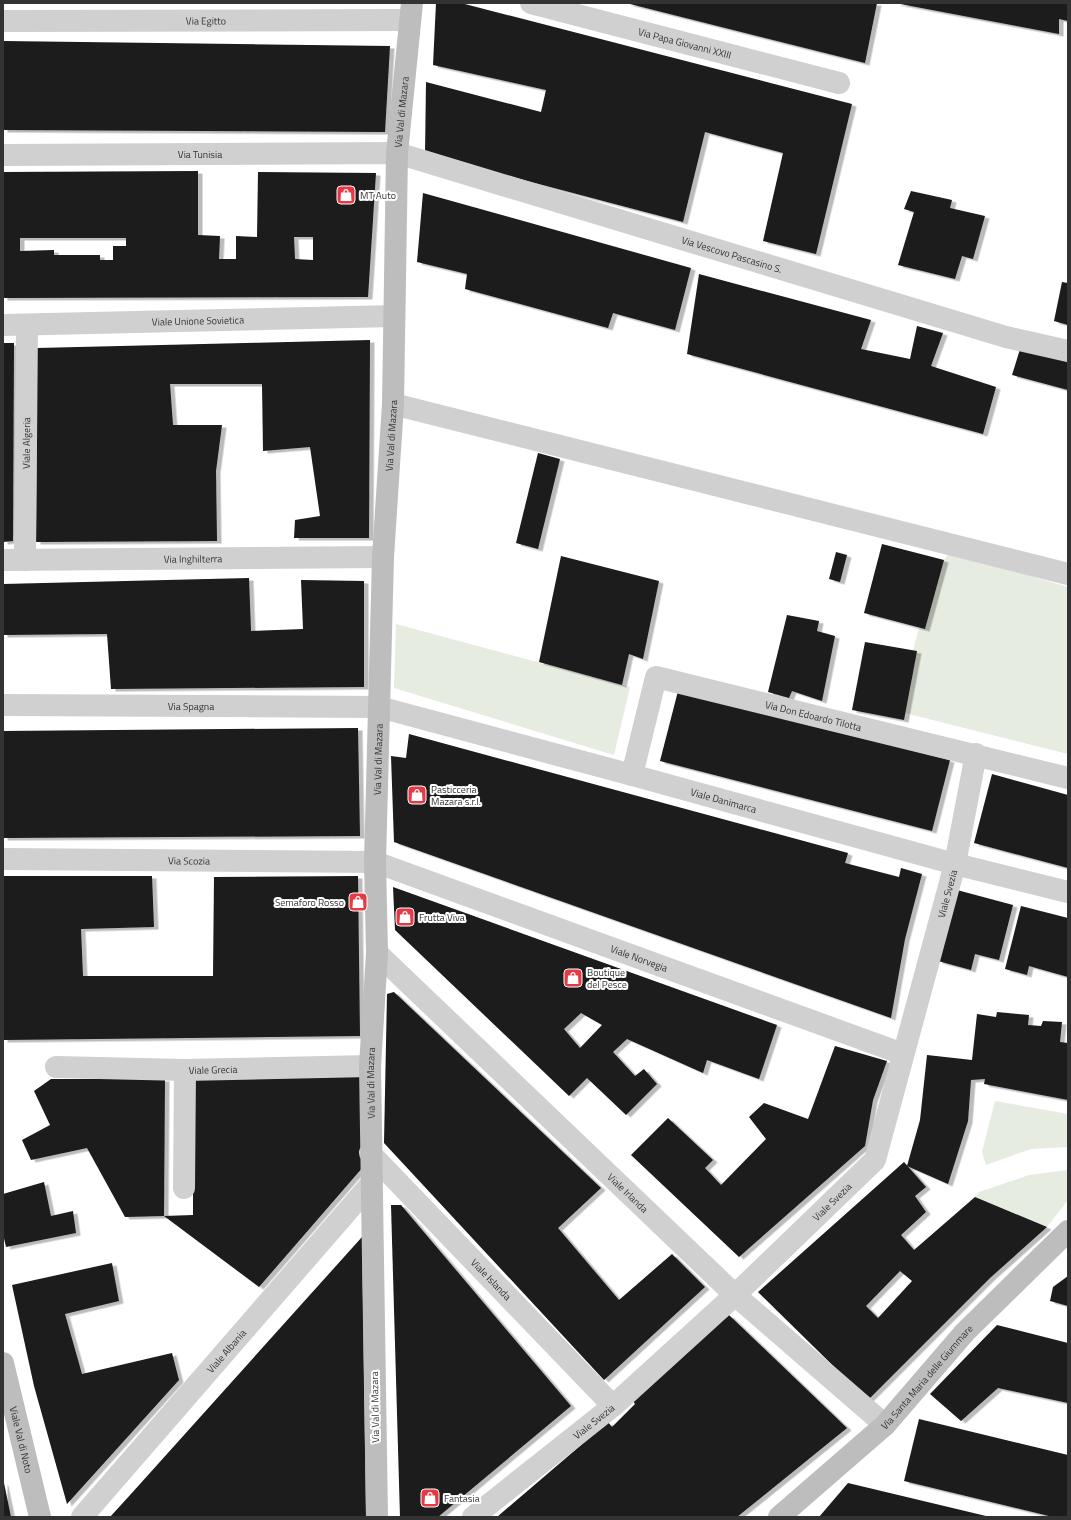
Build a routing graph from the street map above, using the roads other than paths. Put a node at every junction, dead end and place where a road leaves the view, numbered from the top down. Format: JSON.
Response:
{"nodes":[{"id":1,"x":531,"y":3,"type":"edge"},
{"id":2,"x":411,"y":12,"type":"edge"},
{"id":3,"x":3,"y":21,"type":"edge"},
{"id":4,"x":839,"y":83,"type":"dead end"},
{"id":5,"x":397,"y":153,"type":"junction"},
{"id":6,"x":3,"y":155,"type":"edge"},
{"id":7,"x":394,"y":316,"type":"junction"},
{"id":8,"x":3,"y":326,"type":"edge"},
{"id":9,"x":27,"y":326,"type":"junction"},
{"id":10,"x":1068,"y":351,"type":"edge"},
{"id":11,"x":393,"y":404,"type":"junction"},
{"id":12,"x":383,"y":557,"type":"junction"},
{"id":13,"x":3,"y":560,"type":"edge"},
{"id":14,"x":25,"y":560,"type":"junction"},
{"id":15,"x":1068,"y":574,"type":"edge"},
{"id":16,"x":3,"y":704,"type":"edge"},
{"id":17,"x":379,"y":707,"type":"junction"},
{"id":18,"x":976,"y":754,"type":"junction"},
{"id":19,"x":632,"y":775,"type":"junction"},
{"id":20,"x":1068,"y":778,"type":"edge"},
{"id":21,"x":3,"y":859,"type":"edge"},
{"id":22,"x":375,"y":862,"type":"junction"},
{"id":23,"x":955,"y":864,"type":"junction"},
{"id":24,"x":1068,"y":892,"type":"edge"},
{"id":25,"x":377,"y":953,"type":"junction"},
{"id":26,"x":903,"y":1054,"type":"junction"},
{"id":27,"x":370,"y":1066,"type":"junction"},
{"id":28,"x":56,"y":1067,"type":"dead end"},
{"id":29,"x":185,"y":1070,"type":"junction"},
{"id":30,"x":370,"y":1152,"type":"junction"},
{"id":31,"x":371,"y":1184,"type":"junction"},
{"id":32,"x":184,"y":1188,"type":"dead end"},
{"id":33,"x":1068,"y":1231,"type":"edge"},
{"id":34,"x":735,"y":1296,"type":"junction"},
{"id":35,"x":3,"y":1363,"type":"edge"},
{"id":36,"x":613,"y":1406,"type":"junction"},
{"id":37,"x":885,"y":1425,"type":"junction"},
{"id":38,"x":40,"y":1517,"type":"edge"},
{"id":39,"x":82,"y":1517,"type":"edge"},
{"id":40,"x":377,"y":1517,"type":"edge"},
{"id":41,"x":473,"y":1517,"type":"edge"},
{"id":42,"x":780,"y":1517,"type":"edge"}],
"edges":[{"from":1,"to":4,"type":"street","name":"Via Papa Giovanni XXIII"},
{"from":2,"to":3,"type":"street","name":"Via Egitto"},
{"from":2,"to":5,"type":"street","name":"Via Val di Mazara"},
{"from":5,"to":6,"type":"street","name":"Via Tunisia"},
{"from":5,"to":7,"type":"street","name":"Via Val di Mazara"},
{"from":5,"to":10,"type":"street","name":"Via Vescovo Pascasino S."},
{"from":7,"to":9,"type":"street","name":"Viale Unione Sovietica"},
{"from":7,"to":11,"type":"street","name":"Via Val di Mazara"},
{"from":8,"to":9,"type":"street","name":"Viale Unione Sovietica"},
{"from":9,"to":14,"type":"street","name":"Viale Algeria"},
{"from":11,"to":12,"type":"street","name":"Via Val di Mazara"},
{"from":11,"to":15,"type":"street"},
{"from":12,"to":14,"type":"street","name":"Via Inghilterra"},
{"from":12,"to":17,"type":"street","name":"Via Val di Mazara"},
{"from":13,"to":14,"type":"street","name":"Via Inghilterra"},
{"from":16,"to":17,"type":"street","name":"Via Spagna"},
{"from":17,"to":19,"type":"street","name":"Viale Danimarca"},
{"from":17,"to":22,"type":"street","name":"Via Val di Mazara"},
{"from":18,"to":19,"type":"street","name":"Via Don Edoardo Tilotta"},
{"from":18,"to":20,"type":"street","name":"Via Don Edoardo Tilotta"},
{"from":18,"to":23,"type":"street","name":"Viale Svezia"},
{"from":19,"to":23,"type":"street","name":"Viale Danimarca"},
{"from":21,"to":22,"type":"street","name":"Via Scozia"},
{"from":22,"to":25,"type":"street","name":"Via Val di Mazara"},
{"from":22,"to":26,"type":"street","name":"Viale Norvegia"},
{"from":23,"to":24,"type":"street","name":"Viale Danimarca"},
{"from":23,"to":26,"type":"street","name":"Viale Svezia"},
{"from":25,"to":27,"type":"street","name":"Via Val di Mazara"},
{"from":25,"to":34,"type":"street","name":"Viale Irlanda"},
{"from":26,"to":34,"type":"street","name":"Viale Svezia"},
{"from":27,"to":29,"type":"street","name":"Viale Grecia"},
{"from":27,"to":30,"type":"street","name":"Via Val di Mazara"},
{"from":28,"to":29,"type":"street","name":"Viale Grecia"},
{"from":29,"to":32,"type":"street"},
{"from":30,"to":31,"type":"street","name":"Via Val di Mazara"},
{"from":30,"to":36,"type":"street","name":"Viale Islanda"},
{"from":31,"to":39,"type":"street","name":"Viale Albania"},
{"from":31,"to":40,"type":"street","name":"Via Val di Mazara"},
{"from":33,"to":37,"type":"street","name":"Via Santa Maria delle Giummare"},
{"from":34,"to":36,"type":"street","name":"Viale Svezia"},
{"from":34,"to":37,"type":"street","name":"Viale Irlanda"},
{"from":35,"to":38,"type":"street","name":"Viale Val di Noto"},
{"from":36,"to":41,"type":"street","name":"Viale Svezia"},
{"from":37,"to":42,"type":"street","name":"Via Santa Maria delle Giummare"}]}
